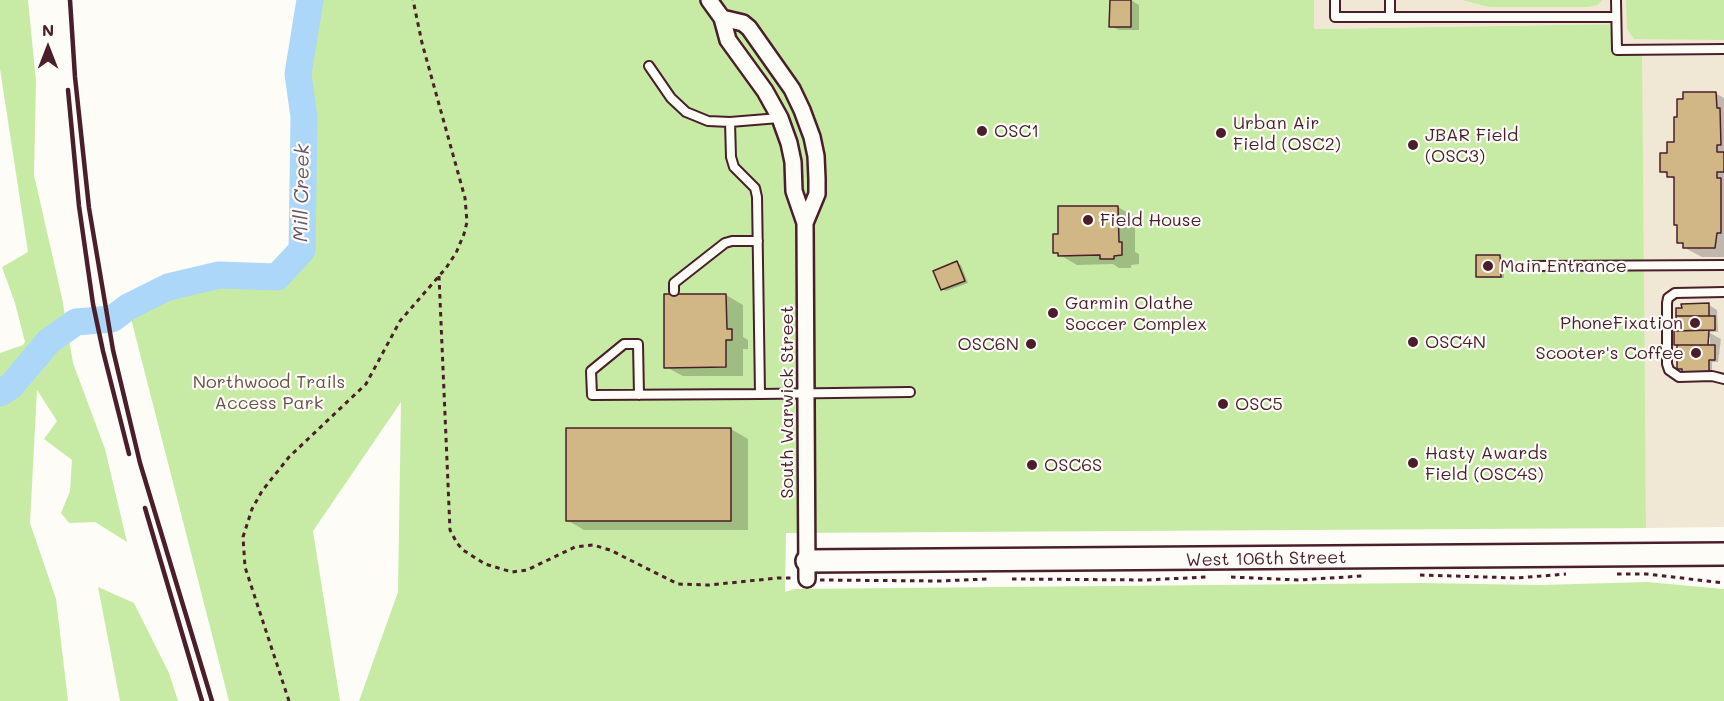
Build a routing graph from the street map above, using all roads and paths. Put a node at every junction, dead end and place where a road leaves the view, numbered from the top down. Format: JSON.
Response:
{"nodes":[{"id":1,"x":413,"y":0,"type":"edge"},
{"id":2,"x":709,"y":0,"type":"edge"},
{"id":3,"x":1335,"y":0,"type":"edge"},
{"id":4,"x":1390,"y":0,"type":"edge"},
{"id":5,"x":1616,"y":0,"type":"edge"},
{"id":6,"x":1390,"y":16,"type":"junction"},
{"id":7,"x":1616,"y":16,"type":"junction"},
{"id":8,"x":722,"y":18,"type":"junction"},
{"id":9,"x":1724,"y":49,"type":"edge"},
{"id":10,"x":649,"y":66,"type":"dead end"},
{"id":11,"x":780,"y":118,"type":"junction"},
{"id":12,"x":730,"y":122,"type":"junction"},
{"id":13,"x":805,"y":224,"type":"junction"},
{"id":14,"x":758,"y":241,"type":"junction"},
{"id":15,"x":1724,"y":265,"type":"edge"},
{"id":16,"x":1532,"y":266,"type":"dead end"},
{"id":17,"x":674,"y":291,"type":"dead end"},
{"id":18,"x":1724,"y":292,"type":"edge"},
{"id":19,"x":1724,"y":379,"type":"edge"},
{"id":20,"x":910,"y":392,"type":"dead end"},
{"id":21,"x":807,"y":393,"type":"junction"},
{"id":22,"x":760,"y":394,"type":"junction"},
{"id":23,"x":639,"y":395,"type":"junction"},
{"id":24,"x":1724,"y":554,"type":"edge"},
{"id":25,"x":807,"y":570,"type":"joint"},
{"id":26,"x":289,"y":701,"type":"edge"}],
"edges":[{"from":1,"to":26,"type":"path"},
{"from":2,"to":8,"type":"street"},
{"from":3,"to":6,"type":"lane"},
{"from":4,"to":6,"type":"lane"},
{"from":5,"to":7,"type":"lane"},
{"from":6,"to":7,"type":"lane"},
{"from":7,"to":9,"type":"lane"},
{"from":8,"to":11,"type":"street","name":"South Warwick Street"},
{"from":8,"to":13,"type":"street","name":"South Warwick Street"},
{"from":10,"to":12,"type":"lane"},
{"from":11,"to":12,"type":"lane"},
{"from":11,"to":13,"type":"street","name":"South Warwick Street"},
{"from":12,"to":14,"type":"lane"},
{"from":13,"to":21,"type":"street","name":"South Warwick Street"},
{"from":14,"to":17,"type":"lane"},
{"from":14,"to":22,"type":"lane"},
{"from":15,"to":16,"type":"lane"},
{"from":18,"to":19,"type":"lane"},
{"from":20,"to":21,"type":"lane"},
{"from":21,"to":22,"type":"lane"},
{"from":21,"to":25,"type":"street","name":"South Warwick Street"},
{"from":22,"to":23,"type":"lane"},
{"from":23,"to":23,"type":"lane"},
{"from":24,"to":25,"type":"street","name":"West 106th Street"}]}
